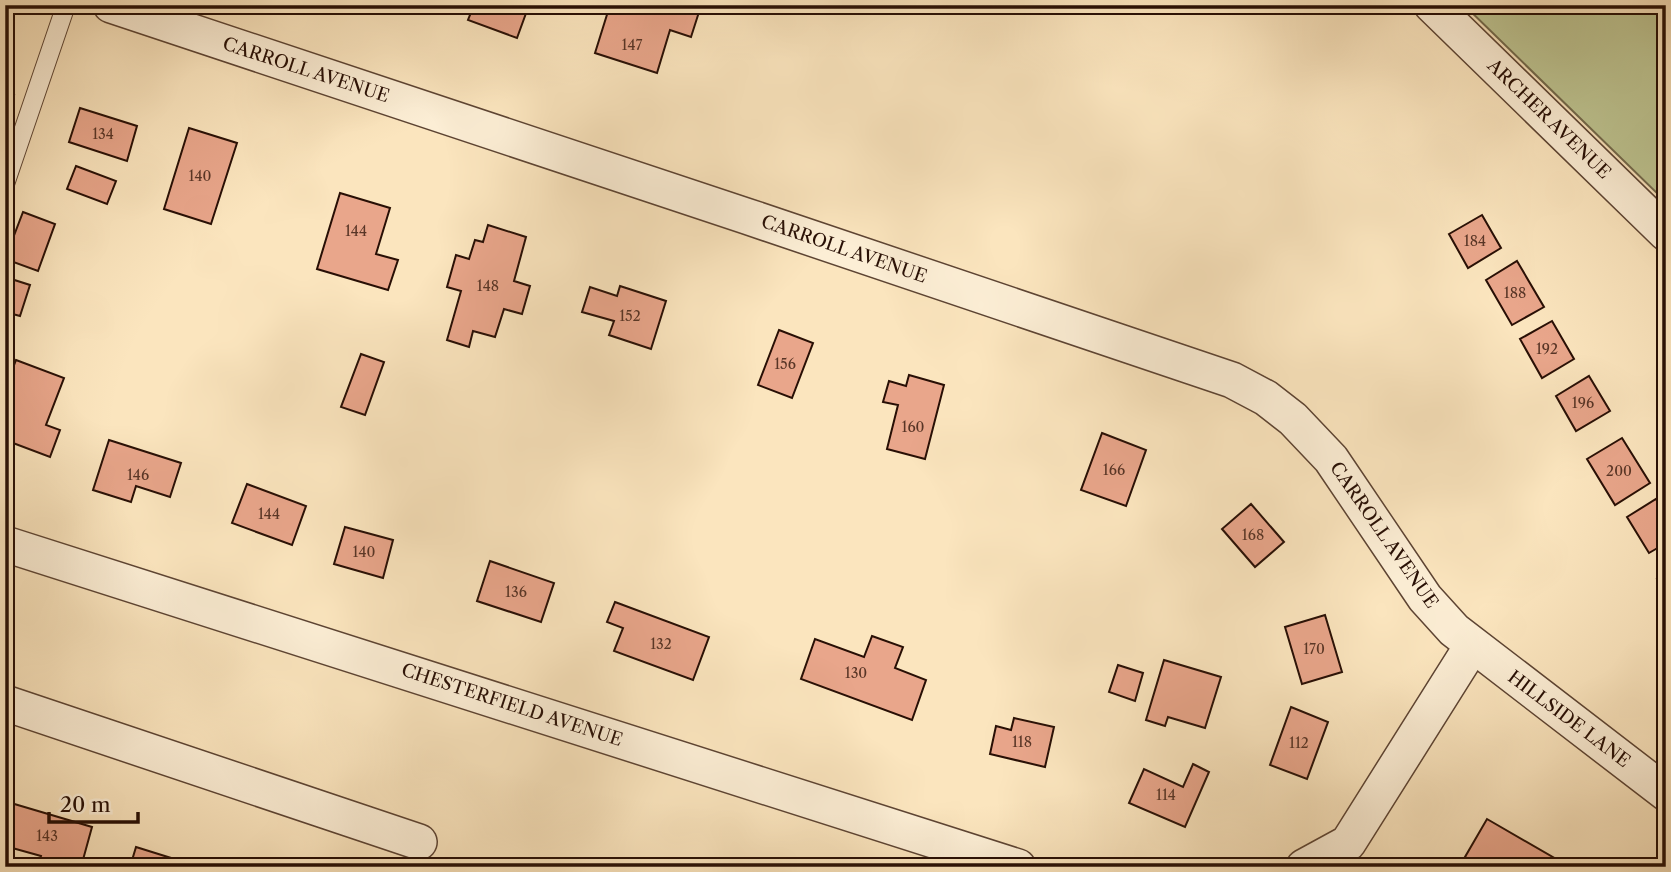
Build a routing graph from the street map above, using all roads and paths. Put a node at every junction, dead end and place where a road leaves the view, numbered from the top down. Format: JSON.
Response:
{"nodes":[{"id":1,"x":66,"y":5,"type":"edge"},
{"id":2,"x":111,"y":5,"type":"edge"},
{"id":3,"x":1432,"y":5,"type":"edge"},
{"id":4,"x":5,"y":184,"type":"edge"},
{"id":5,"x":1666,"y":233,"type":"edge"},
{"id":6,"x":5,"y":544,"type":"edge"},
{"id":7,"x":1472,"y":646,"type":"junction"},
{"id":8,"x":5,"y":703,"type":"edge"},
{"id":9,"x":1666,"y":793,"type":"edge"},
{"id":10,"x":419,"y":842,"type":"dead end"},
{"id":11,"x":1018,"y":867,"type":"edge"},
{"id":12,"x":1304,"y":867,"type":"edge"}],
"edges":[{"from":1,"to":4,"type":"lane"},
{"from":2,"to":7,"type":"street","name":"CARROLL AVENUE"},
{"from":3,"to":5,"type":"street","name":"ARCHER AVENUE"},
{"from":6,"to":11,"type":"street","name":"CHESTERFIELD AVENUE"},
{"from":7,"to":9,"type":"street","name":"HILLSIDE LANE"},
{"from":7,"to":12,"type":"street"},
{"from":8,"to":10,"type":"street"}]}
